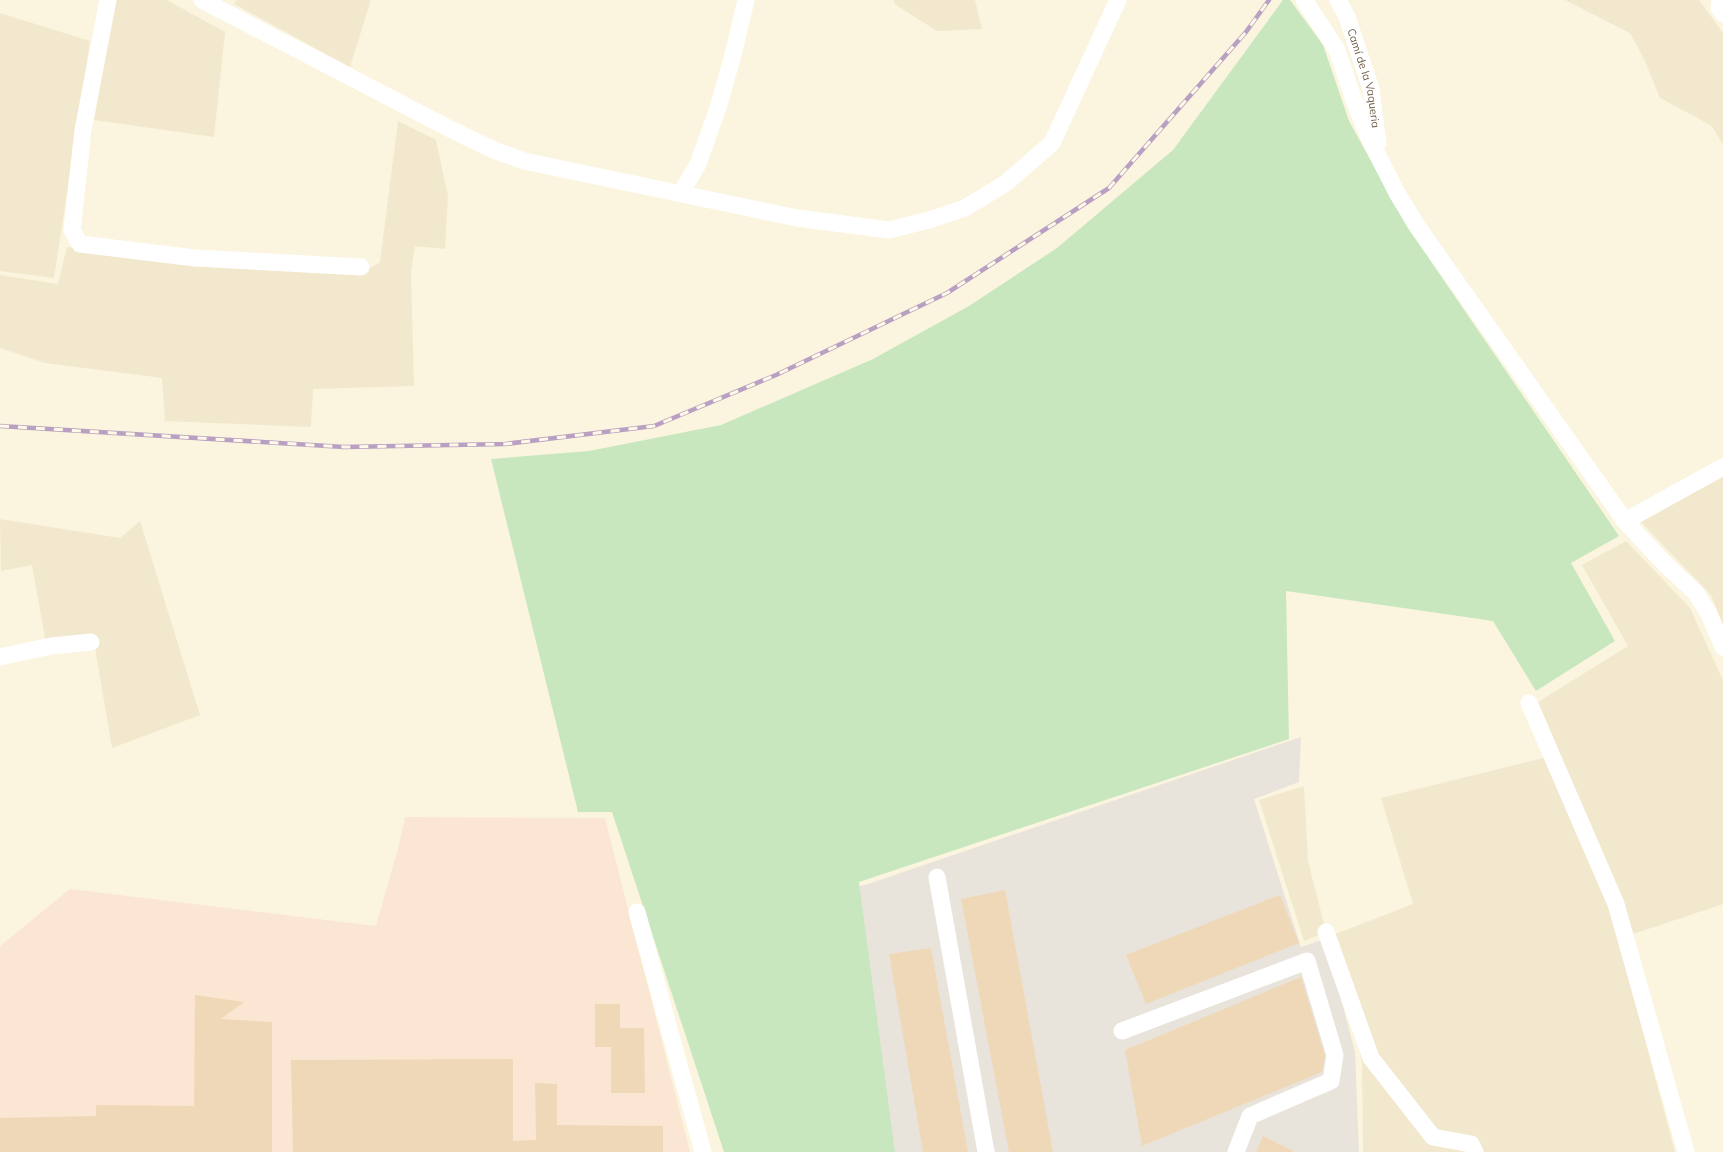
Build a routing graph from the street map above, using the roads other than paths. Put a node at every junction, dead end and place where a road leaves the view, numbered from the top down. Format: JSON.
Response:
{"nodes":[{"id":1,"x":108,"y":0,"type":"edge"},
{"id":2,"x":202,"y":0,"type":"edge"},
{"id":3,"x":746,"y":0,"type":"edge"},
{"id":4,"x":1118,"y":0,"type":"edge"},
{"id":5,"x":1304,"y":0,"type":"edge"},
{"id":6,"x":1338,"y":0,"type":"edge"},
{"id":7,"x":1720,"y":0,"type":"edge"},
{"id":8,"x":1723,"y":14,"type":"edge"},
{"id":9,"x":1380,"y":160,"type":"junction"},
{"id":10,"x":681,"y":193,"type":"junction"},
{"id":11,"x":361,"y":267,"type":"dead end"},
{"id":12,"x":1723,"y":467,"type":"edge"},
{"id":13,"x":1625,"y":520,"type":"junction"},
{"id":14,"x":91,"y":642,"type":"dead end"},
{"id":15,"x":1723,"y":647,"type":"edge"},
{"id":16,"x":0,"y":657,"type":"edge"},
{"id":17,"x":1529,"y":703,"type":"dead end"},
{"id":18,"x":937,"y":877,"type":"dead end"},
{"id":19,"x":637,"y":912,"type":"dead end"},
{"id":20,"x":1326,"y":932,"type":"dead end"},
{"id":21,"x":1122,"y":1032,"type":"dead end"},
{"id":22,"x":703,"y":1152,"type":"edge"},
{"id":23,"x":986,"y":1152,"type":"edge"},
{"id":24,"x":1236,"y":1152,"type":"edge"},
{"id":25,"x":1475,"y":1152,"type":"edge"},
{"id":26,"x":1686,"y":1152,"type":"edge"}],
"edges":[{"from":1,"to":11,"type":"street"},
{"from":2,"to":10,"type":"street"},
{"from":3,"to":10,"type":"street"},
{"from":4,"to":10,"type":"street"},
{"from":5,"to":9,"type":"street"},
{"from":6,"to":9,"type":"street","name":"Camí de la Vaqueria"},
{"from":7,"to":8,"type":"street"},
{"from":9,"to":13,"type":"street"},
{"from":12,"to":13,"type":"street"},
{"from":13,"to":15,"type":"street"},
{"from":14,"to":16,"type":"street"},
{"from":17,"to":26,"type":"street"},
{"from":18,"to":23,"type":"street"},
{"from":19,"to":22,"type":"street"},
{"from":20,"to":25,"type":"street"},
{"from":21,"to":24,"type":"street"}]}
